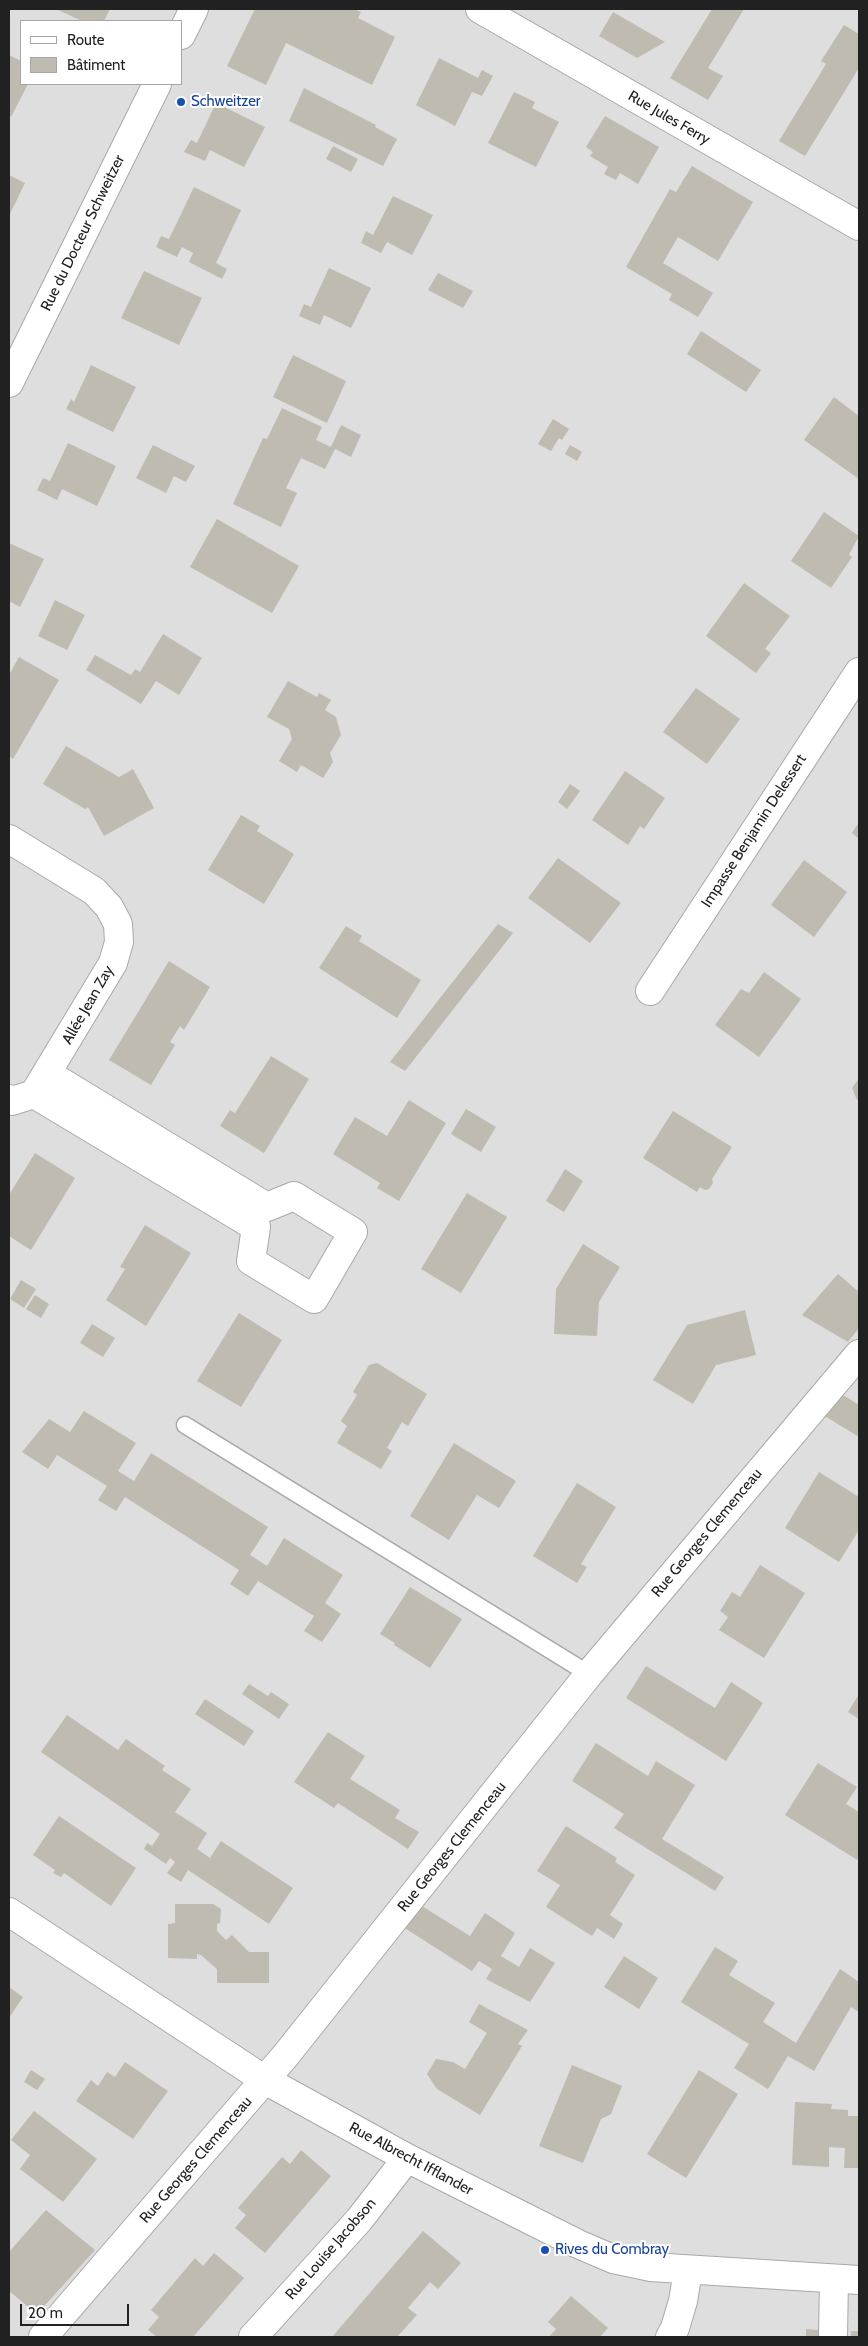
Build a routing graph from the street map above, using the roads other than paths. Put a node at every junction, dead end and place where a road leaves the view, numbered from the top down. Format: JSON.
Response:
{"nodes":[{"id":1,"x":194,"y":9,"type":"edge"},
{"id":2,"x":480,"y":9,"type":"edge"},
{"id":3,"x":182,"y":33,"type":"edge"},
{"id":4,"x":157,"y":85,"type":"edge"},
{"id":5,"x":859,"y":226,"type":"edge"},
{"id":6,"x":9,"y":383,"type":"edge"},
{"id":7,"x":859,"y":672,"type":"edge"},
{"id":8,"x":9,"y":839,"type":"edge"},
{"id":9,"x":650,"y":991,"type":"dead end"},
{"id":10,"x":30,"y":1089,"type":"edge"},
{"id":11,"x":262,"y":1217,"type":"dead end"},
{"id":12,"x":859,"y":1354,"type":"edge"},
{"id":13,"x":185,"y":1425,"type":"dead end"},
{"id":14,"x":589,"y":1674,"type":"junction"},
{"id":15,"x":9,"y":1912,"type":"edge"},
{"id":16,"x":265,"y":2080,"type":"junction"},
{"id":17,"x":407,"y":2158,"type":"junction"},
{"id":18,"x":688,"y":2271,"type":"junction"},
{"id":19,"x":847,"y":2280,"type":"edge"},
{"id":20,"x":43,"y":2337,"type":"edge"},
{"id":21,"x":253,"y":2337,"type":"edge"},
{"id":22,"x":670,"y":2337,"type":"edge"},
{"id":23,"x":833,"y":2337,"type":"edge"}],
"edges":[{"from":1,"to":3,"type":"street"},
{"from":2,"to":5,"type":"street","name":"Rue Jules Ferry"},
{"from":4,"to":6,"type":"street","name":"Rue du Docteur Schweitzer"},
{"from":7,"to":9,"type":"street","name":"Impasse Benjamin Delessert"},
{"from":8,"to":10,"type":"street","name":"Allée Jean Zay"},
{"from":10,"to":11,"type":"street","name":"Allée Jean Zay"},
{"from":12,"to":14,"type":"street","name":"Rue Georges Clemenceau"},
{"from":13,"to":14,"type":"lane"},
{"from":14,"to":16,"type":"street","name":"Rue Georges Clemenceau"},
{"from":15,"to":16,"type":"street","name":"Rue Albrecht Ifflander"},
{"from":16,"to":17,"type":"street","name":"Rue Albrecht Ifflander"},
{"from":16,"to":20,"type":"street","name":"Rue Georges Clemenceau"},
{"from":17,"to":18,"type":"street","name":"Rue Albrecht Ifflander"},
{"from":17,"to":21,"type":"street","name":"Rue Louise Jacobson"},
{"from":18,"to":19,"type":"street","name":"Rue Albrecht Ifflander"},
{"from":18,"to":22,"type":"street"},
{"from":19,"to":23,"type":"street"}]}
